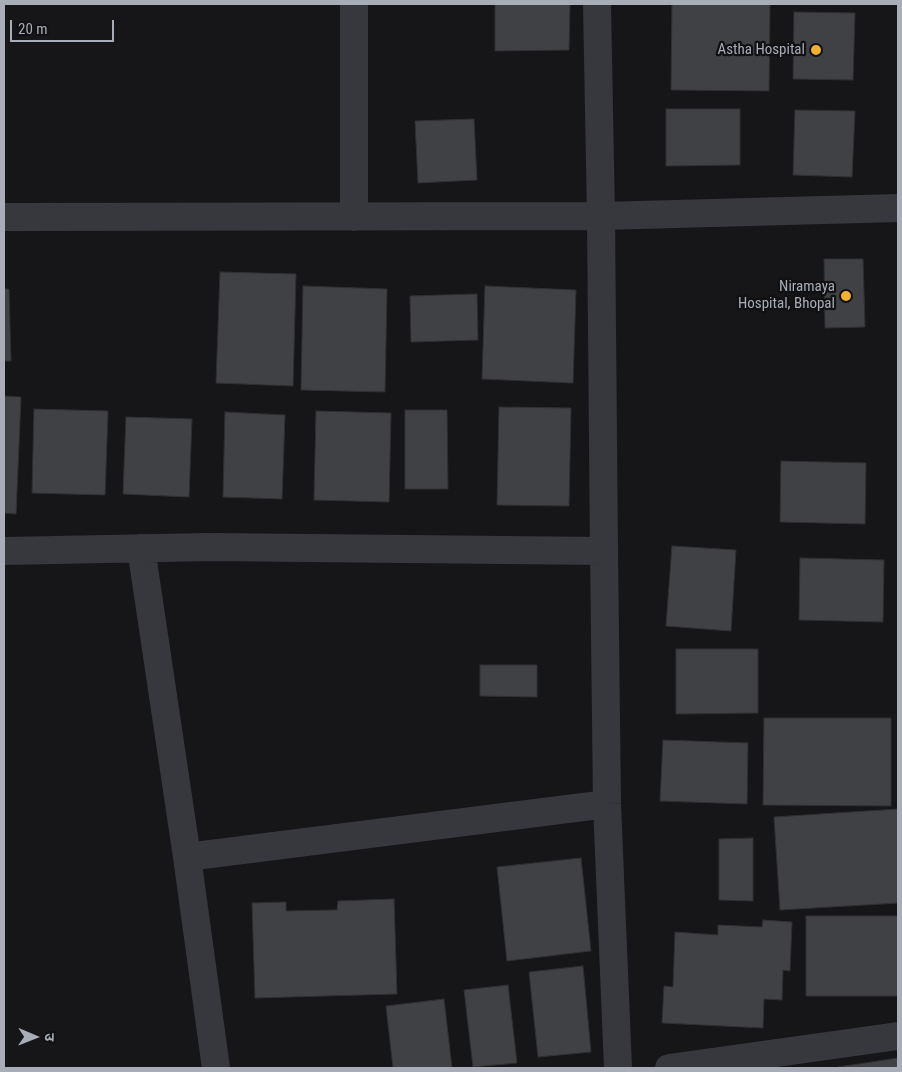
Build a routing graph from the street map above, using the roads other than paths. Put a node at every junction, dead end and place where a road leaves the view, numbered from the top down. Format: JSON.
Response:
{"nodes":[{"id":1,"x":354,"y":4,"type":"edge"},
{"id":2,"x":597,"y":4,"type":"edge"},
{"id":3,"x":898,"y":208,"type":"edge"},
{"id":4,"x":601,"y":216,"type":"junction"},
{"id":5,"x":4,"y":217,"type":"edge"},
{"id":6,"x":354,"y":217,"type":"junction"},
{"id":7,"x":141,"y":548,"type":"junction"},
{"id":8,"x":4,"y":550,"type":"edge"},
{"id":9,"x":604,"y":551,"type":"junction"},
{"id":10,"x":607,"y":804,"type":"junction"},
{"id":11,"x":187,"y":857,"type":"junction"},
{"id":12,"x":898,"y":1036,"type":"edge"},
{"id":13,"x":703,"y":1066,"type":"edge"},
{"id":14,"x":216,"y":1068,"type":"edge"},
{"id":15,"x":618,"y":1068,"type":"edge"},
{"id":16,"x":669,"y":1068,"type":"edge"}],
"edges":[{"from":1,"to":6,"type":"street"},
{"from":2,"to":4,"type":"street"},
{"from":3,"to":4,"type":"street"},
{"from":4,"to":6,"type":"street"},
{"from":4,"to":9,"type":"street"},
{"from":5,"to":6,"type":"street"},
{"from":7,"to":8,"type":"street"},
{"from":7,"to":9,"type":"street"},
{"from":7,"to":11,"type":"street"},
{"from":9,"to":10,"type":"street"},
{"from":10,"to":11,"type":"street"},
{"from":10,"to":15,"type":"street"},
{"from":11,"to":14,"type":"street"},
{"from":12,"to":13,"type":"street"},
{"from":13,"to":16,"type":"street"}]}
